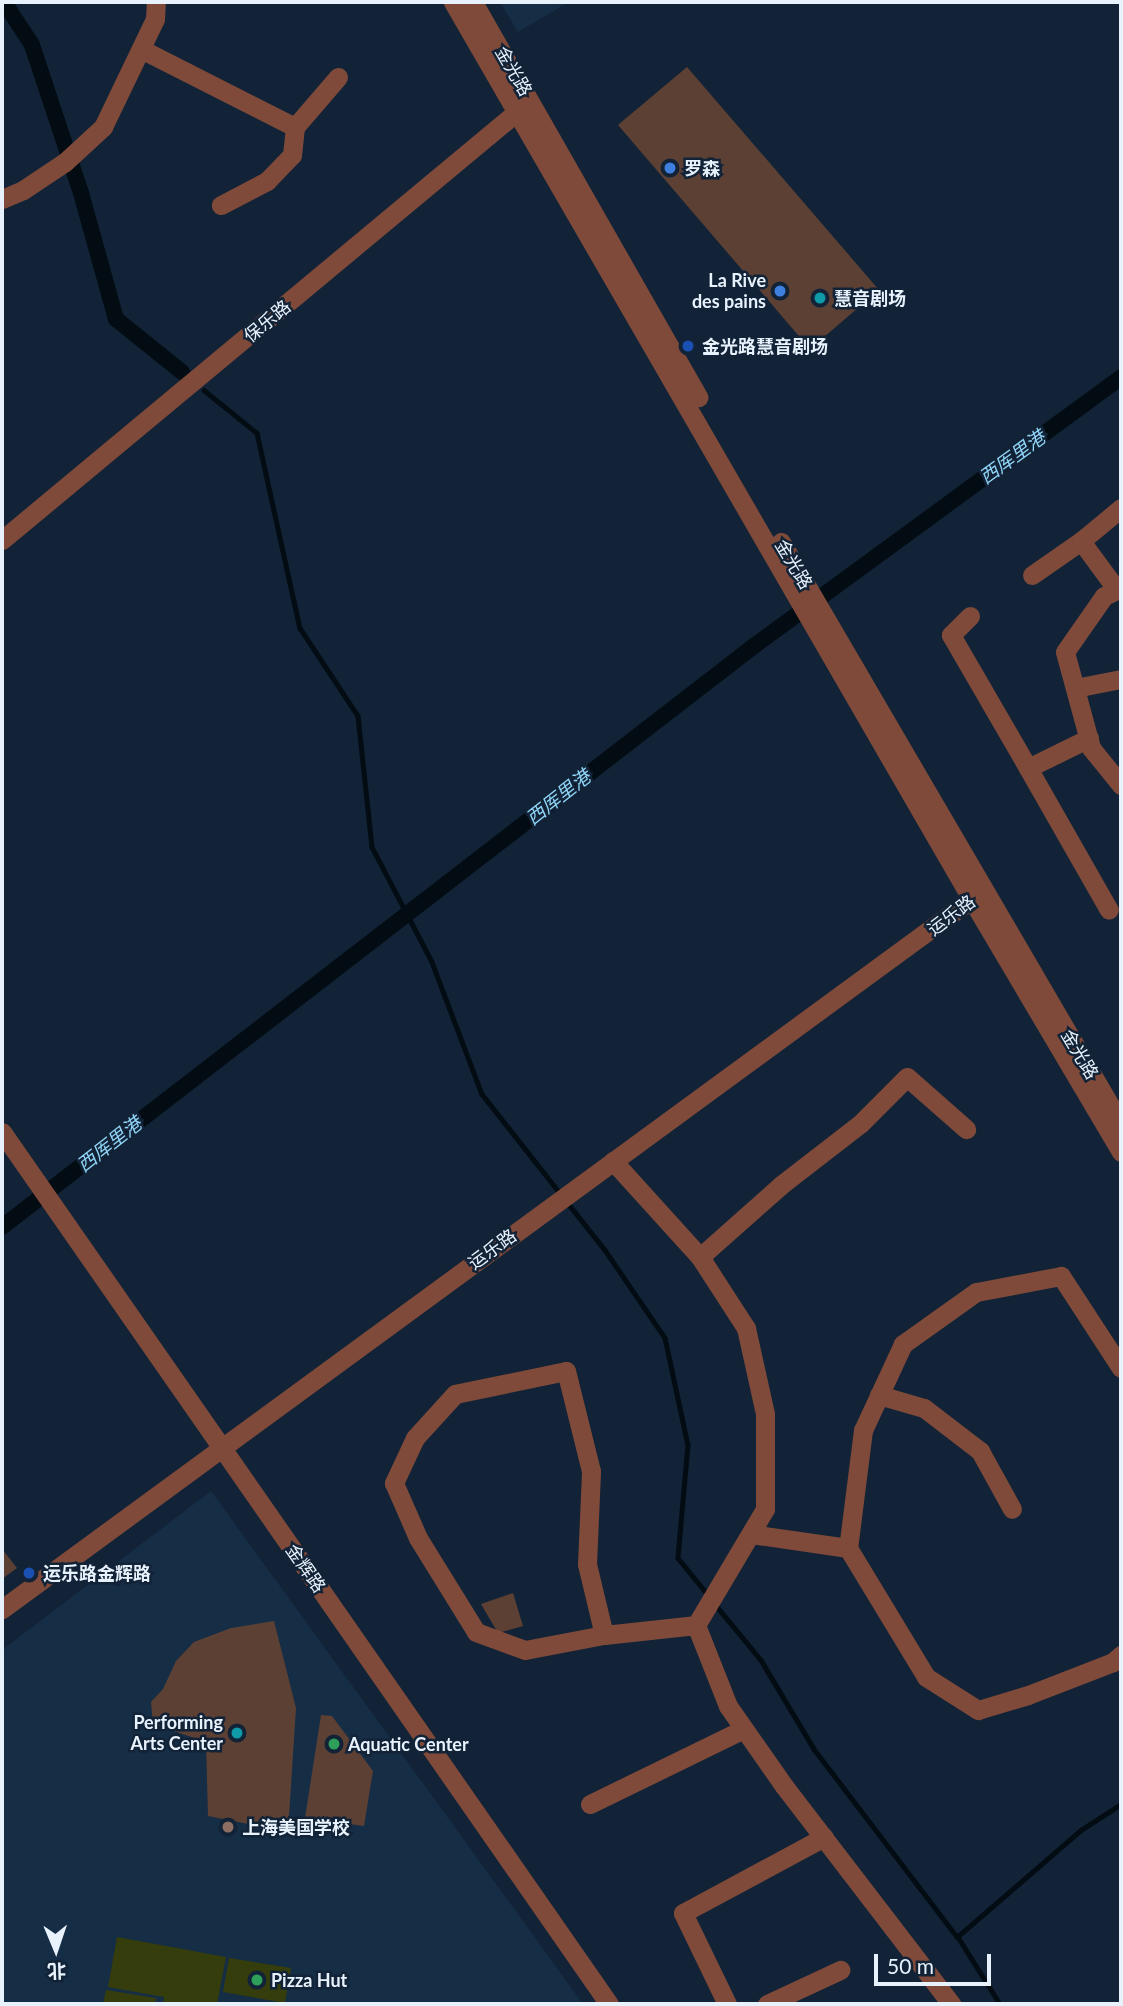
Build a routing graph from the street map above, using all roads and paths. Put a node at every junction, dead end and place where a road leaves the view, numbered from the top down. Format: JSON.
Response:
{"nodes":[{"id":1,"x":156,"y":2,"type":"edge"},
{"id":2,"x":453,"y":2,"type":"edge"},
{"id":3,"x":472,"y":2,"type":"edge"},
{"id":4,"x":141,"y":49,"type":"junction"},
{"id":5,"x":338,"y":77,"type":"dead end"},
{"id":6,"x":524,"y":106,"type":"junction"},
{"id":7,"x":295,"y":127,"type":"junction"},
{"id":8,"x":2,"y":199,"type":"edge"},
{"id":9,"x":221,"y":205,"type":"dead end"},
{"id":10,"x":1121,"y":508,"type":"edge"},
{"id":11,"x":2,"y":540,"type":"edge"},
{"id":12,"x":1081,"y":541,"type":"junction"},
{"id":13,"x":1032,"y":575,"type":"dead end"},
{"id":14,"x":1119,"y":589,"type":"edge"},
{"id":15,"x":970,"y":616,"type":"dead end"},
{"id":16,"x":828,"y":635,"type":"junction"},
{"id":17,"x":1121,"y":679,"type":"edge"},
{"id":18,"x":1075,"y":688,"type":"junction"},
{"id":19,"x":1088,"y":738,"type":"junction"},
{"id":20,"x":1028,"y":768,"type":"junction"},
{"id":21,"x":1121,"y":785,"type":"edge"},
{"id":22,"x":978,"y":895,"type":"junction"},
{"id":23,"x":1109,"y":910,"type":"dead end"},
{"id":24,"x":1121,"y":1124,"type":"edge"},
{"id":25,"x":966,"y":1129,"type":"dead end"},
{"id":26,"x":2,"y":1132,"type":"edge"},
{"id":27,"x":1121,"y":1152,"type":"edge"},
{"id":28,"x":613,"y":1161,"type":"junction"},
{"id":29,"x":699,"y":1258,"type":"junction"},
{"id":30,"x":1121,"y":1368,"type":"edge"},
{"id":31,"x":879,"y":1395,"type":"junction"},
{"id":32,"x":221,"y":1446,"type":"junction"},
{"id":33,"x":1012,"y":1509,"type":"dead end"},
{"id":34,"x":751,"y":1534,"type":"junction"},
{"id":35,"x":848,"y":1548,"type":"junction"},
{"id":36,"x":2,"y":1609,"type":"edge"},
{"id":37,"x":701,"y":1617,"type":"junction"},
{"id":38,"x":604,"y":1635,"type":"junction"},
{"id":39,"x":1121,"y":1655,"type":"edge"},
{"id":40,"x":744,"y":1728,"type":"junction"},
{"id":41,"x":590,"y":1804,"type":"dead end"},
{"id":42,"x":824,"y":1837,"type":"junction"},
{"id":43,"x":840,"y":1970,"type":"dead end"},
{"id":44,"x":943,"y":2002,"type":"edge"},
{"id":45,"x":609,"y":2004,"type":"edge"},
{"id":46,"x":727,"y":2004,"type":"edge"},
{"id":47,"x":767,"y":2004,"type":"edge"}],
"edges":[{"from":1,"to":4,"type":"street"},
{"from":2,"to":6,"type":"street"},
{"from":3,"to":6,"type":"street","name":"金光路"},
{"from":4,"to":7,"type":"street"},
{"from":4,"to":8,"type":"street"},
{"from":5,"to":7,"type":"street"},
{"from":6,"to":11,"type":"street","name":"保乐路"},
{"from":6,"to":16,"type":"street","name":"金光路"},
{"from":6,"to":16,"type":"street","name":"金光路"},
{"from":7,"to":9,"type":"street"},
{"from":10,"to":12,"type":"street"},
{"from":12,"to":13,"type":"street"},
{"from":12,"to":14,"type":"street"},
{"from":14,"to":18,"type":"street"},
{"from":15,"to":20,"type":"street"},
{"from":16,"to":22,"type":"street","name":"金光路"},
{"from":17,"to":18,"type":"street"},
{"from":18,"to":19,"type":"street"},
{"from":19,"to":20,"type":"street"},
{"from":19,"to":21,"type":"street"},
{"from":20,"to":23,"type":"street"},
{"from":22,"to":24,"type":"street","name":"金光路"},
{"from":22,"to":27,"type":"street","name":"金光路"},
{"from":22,"to":28,"type":"street","name":"运乐路"},
{"from":25,"to":29,"type":"street"},
{"from":26,"to":32,"type":"street","name":"金辉路"},
{"from":28,"to":29,"type":"street"},
{"from":28,"to":32,"type":"street","name":"运乐路"},
{"from":29,"to":34,"type":"street"},
{"from":30,"to":31,"type":"street"},
{"from":31,"to":33,"type":"street"},
{"from":31,"to":35,"type":"street"},
{"from":32,"to":36,"type":"street","name":"运乐路"},
{"from":32,"to":45,"type":"street","name":"金辉路"},
{"from":34,"to":35,"type":"street"},
{"from":34,"to":37,"type":"street"},
{"from":35,"to":39,"type":"street"},
{"from":37,"to":38,"type":"street"},
{"from":37,"to":40,"type":"street"},
{"from":38,"to":38,"type":"street"},
{"from":40,"to":41,"type":"street"},
{"from":40,"to":42,"type":"street"},
{"from":42,"to":44,"type":"street"},
{"from":42,"to":46,"type":"street"},
{"from":43,"to":47,"type":"street"}]}
